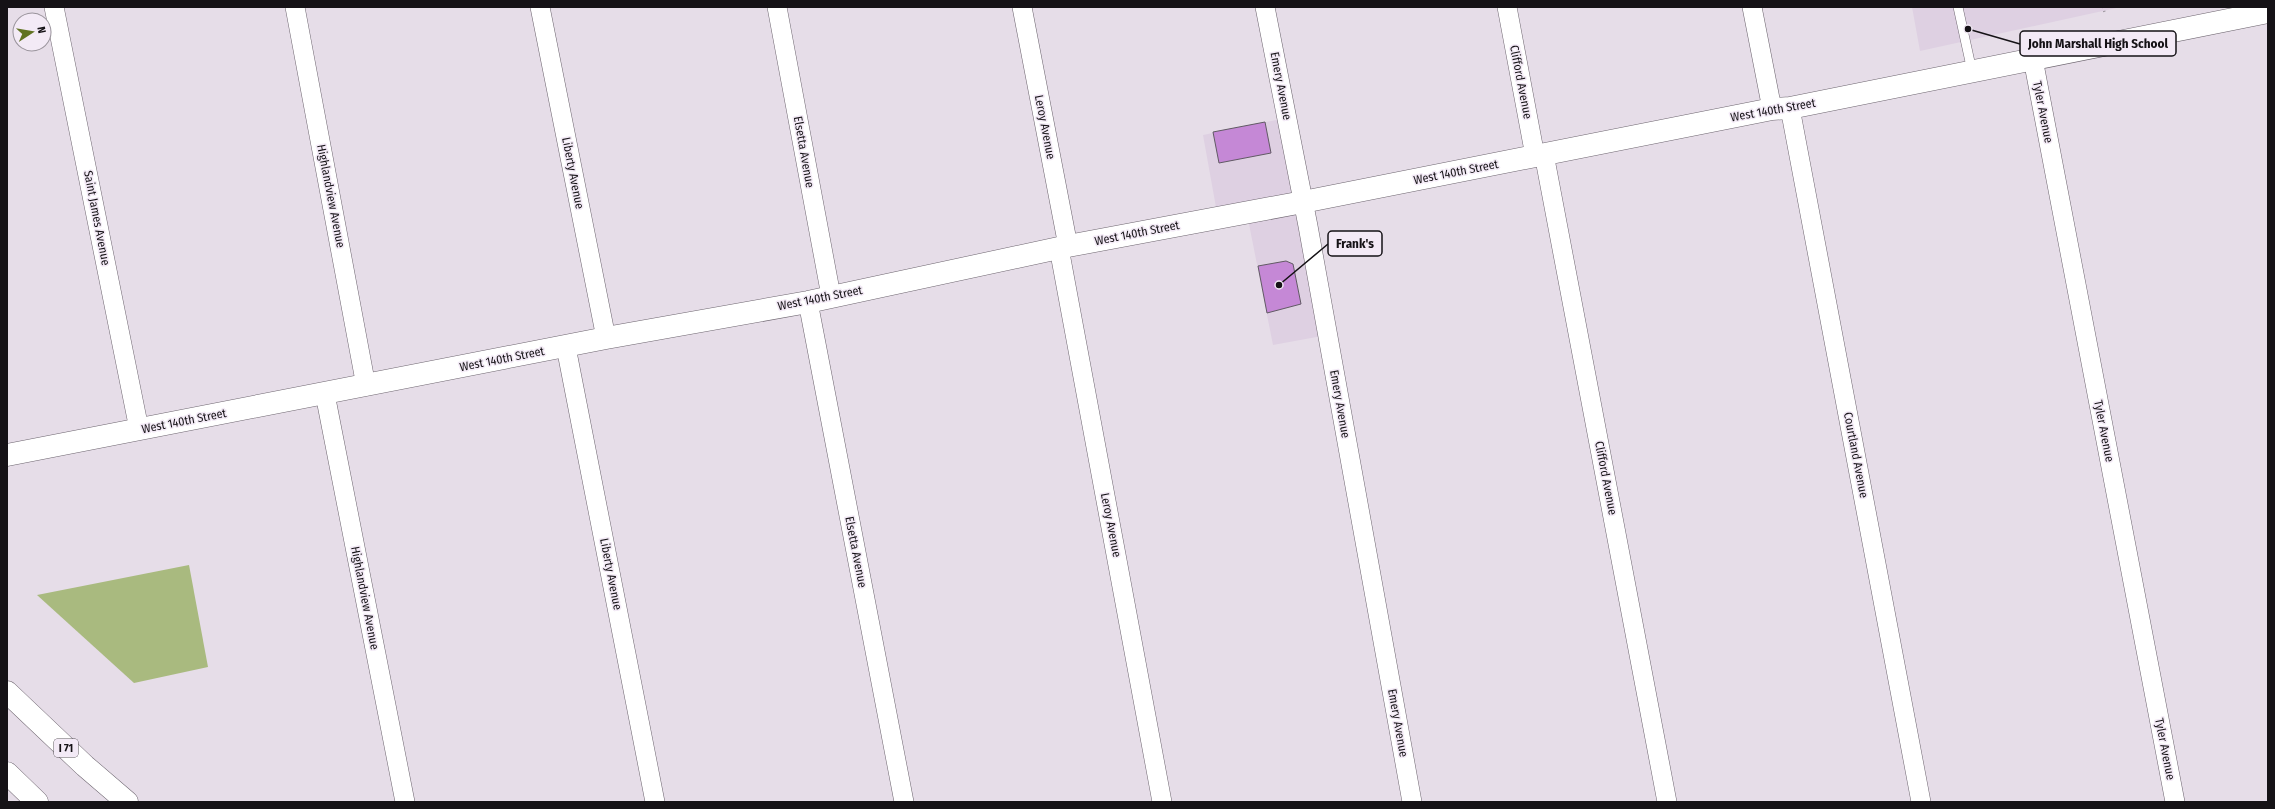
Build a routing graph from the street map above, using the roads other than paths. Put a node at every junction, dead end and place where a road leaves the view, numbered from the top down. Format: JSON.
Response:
{"nodes":[{"id":1,"x":54,"y":7,"type":"edge"},
{"id":2,"x":295,"y":7,"type":"edge"},
{"id":3,"x":540,"y":7,"type":"edge"},
{"id":4,"x":777,"y":7,"type":"edge"},
{"id":5,"x":1022,"y":7,"type":"edge"},
{"id":6,"x":1265,"y":7,"type":"edge"},
{"id":7,"x":1507,"y":7,"type":"edge"},
{"id":8,"x":1752,"y":7,"type":"edge"},
{"id":9,"x":1958,"y":7,"type":"edge"},
{"id":10,"x":2268,"y":12,"type":"edge"},
{"id":11,"x":2033,"y":59,"type":"junction"},
{"id":12,"x":1972,"y":71,"type":"junction"},
{"id":13,"x":1781,"y":108,"type":"junction"},
{"id":14,"x":1540,"y":155,"type":"junction"},
{"id":15,"x":1303,"y":202,"type":"junction"},
{"id":16,"x":1063,"y":247,"type":"junction"},
{"id":17,"x":831,"y":296,"type":"junction"},
{"id":18,"x":808,"y":302,"type":"junction"},
{"id":19,"x":606,"y":338,"type":"junction"},
{"id":20,"x":566,"y":347,"type":"junction"},
{"id":21,"x":366,"y":386,"type":"junction"},
{"id":22,"x":325,"y":394,"type":"junction"},
{"id":23,"x":139,"y":429,"type":"junction"},
{"id":24,"x":7,"y":455,"type":"edge"},
{"id":25,"x":7,"y":692,"type":"edge"},
{"id":26,"x":7,"y":773,"type":"edge"},
{"id":27,"x":37,"y":802,"type":"edge"},
{"id":28,"x":127,"y":802,"type":"edge"},
{"id":29,"x":404,"y":802,"type":"edge"},
{"id":30,"x":655,"y":802,"type":"edge"},
{"id":31,"x":904,"y":802,"type":"edge"},
{"id":32,"x":1162,"y":802,"type":"edge"},
{"id":33,"x":1412,"y":802,"type":"edge"},
{"id":34,"x":1667,"y":802,"type":"edge"},
{"id":35,"x":1922,"y":802,"type":"edge"},
{"id":36,"x":2175,"y":802,"type":"edge"}],
"edges":[{"from":1,"to":23,"type":"street","name":"Saint James Avenue"},
{"from":2,"to":21,"type":"street","name":"Highlandview Avenue"},
{"from":3,"to":19,"type":"street","name":"Liberty Avenue"},
{"from":4,"to":17,"type":"street","name":"Elsetta Avenue"},
{"from":5,"to":16,"type":"street","name":"Leroy Avenue"},
{"from":6,"to":15,"type":"street","name":"Emery Avenue"},
{"from":7,"to":14,"type":"street","name":"Clifford Avenue"},
{"from":8,"to":13,"type":"street","name":"Courtland Avenue"},
{"from":9,"to":12,"type":"lane"},
{"from":10,"to":11,"type":"main road","name":"West 140th Street"},
{"from":11,"to":12,"type":"main road","name":"West 140th Street"},
{"from":11,"to":36,"type":"street","name":"Tyler Avenue"},
{"from":12,"to":13,"type":"main road","name":"West 140th Street"},
{"from":13,"to":14,"type":"main road","name":"West 140th Street"},
{"from":13,"to":35,"type":"street","name":"Courtland Avenue"},
{"from":14,"to":15,"type":"main road","name":"West 140th Street"},
{"from":14,"to":34,"type":"street","name":"Clifford Avenue"},
{"from":15,"to":16,"type":"main road","name":"West 140th Street"},
{"from":15,"to":33,"type":"street","name":"Emery Avenue"},
{"from":16,"to":17,"type":"main road","name":"West 140th Street"},
{"from":16,"to":32,"type":"street","name":"Leroy Avenue"},
{"from":17,"to":18,"type":"main road","name":"West 140th Street"},
{"from":18,"to":19,"type":"main road","name":"West 140th Street"},
{"from":18,"to":31,"type":"street","name":"Elsetta Avenue"},
{"from":19,"to":20,"type":"main road","name":"West 140th Street"},
{"from":20,"to":21,"type":"main road","name":"West 140th Street"},
{"from":20,"to":30,"type":"street","name":"Liberty Avenue"},
{"from":21,"to":22,"type":"main road","name":"West 140th Street"},
{"from":22,"to":23,"type":"main road","name":"West 140th Street"},
{"from":22,"to":29,"type":"street","name":"Highlandview Avenue"},
{"from":23,"to":24,"type":"main road","name":"West 140th Street"},
{"from":25,"to":28,"type":"main road","number":"I 71"},
{"from":26,"to":27,"type":"main road"}]}
